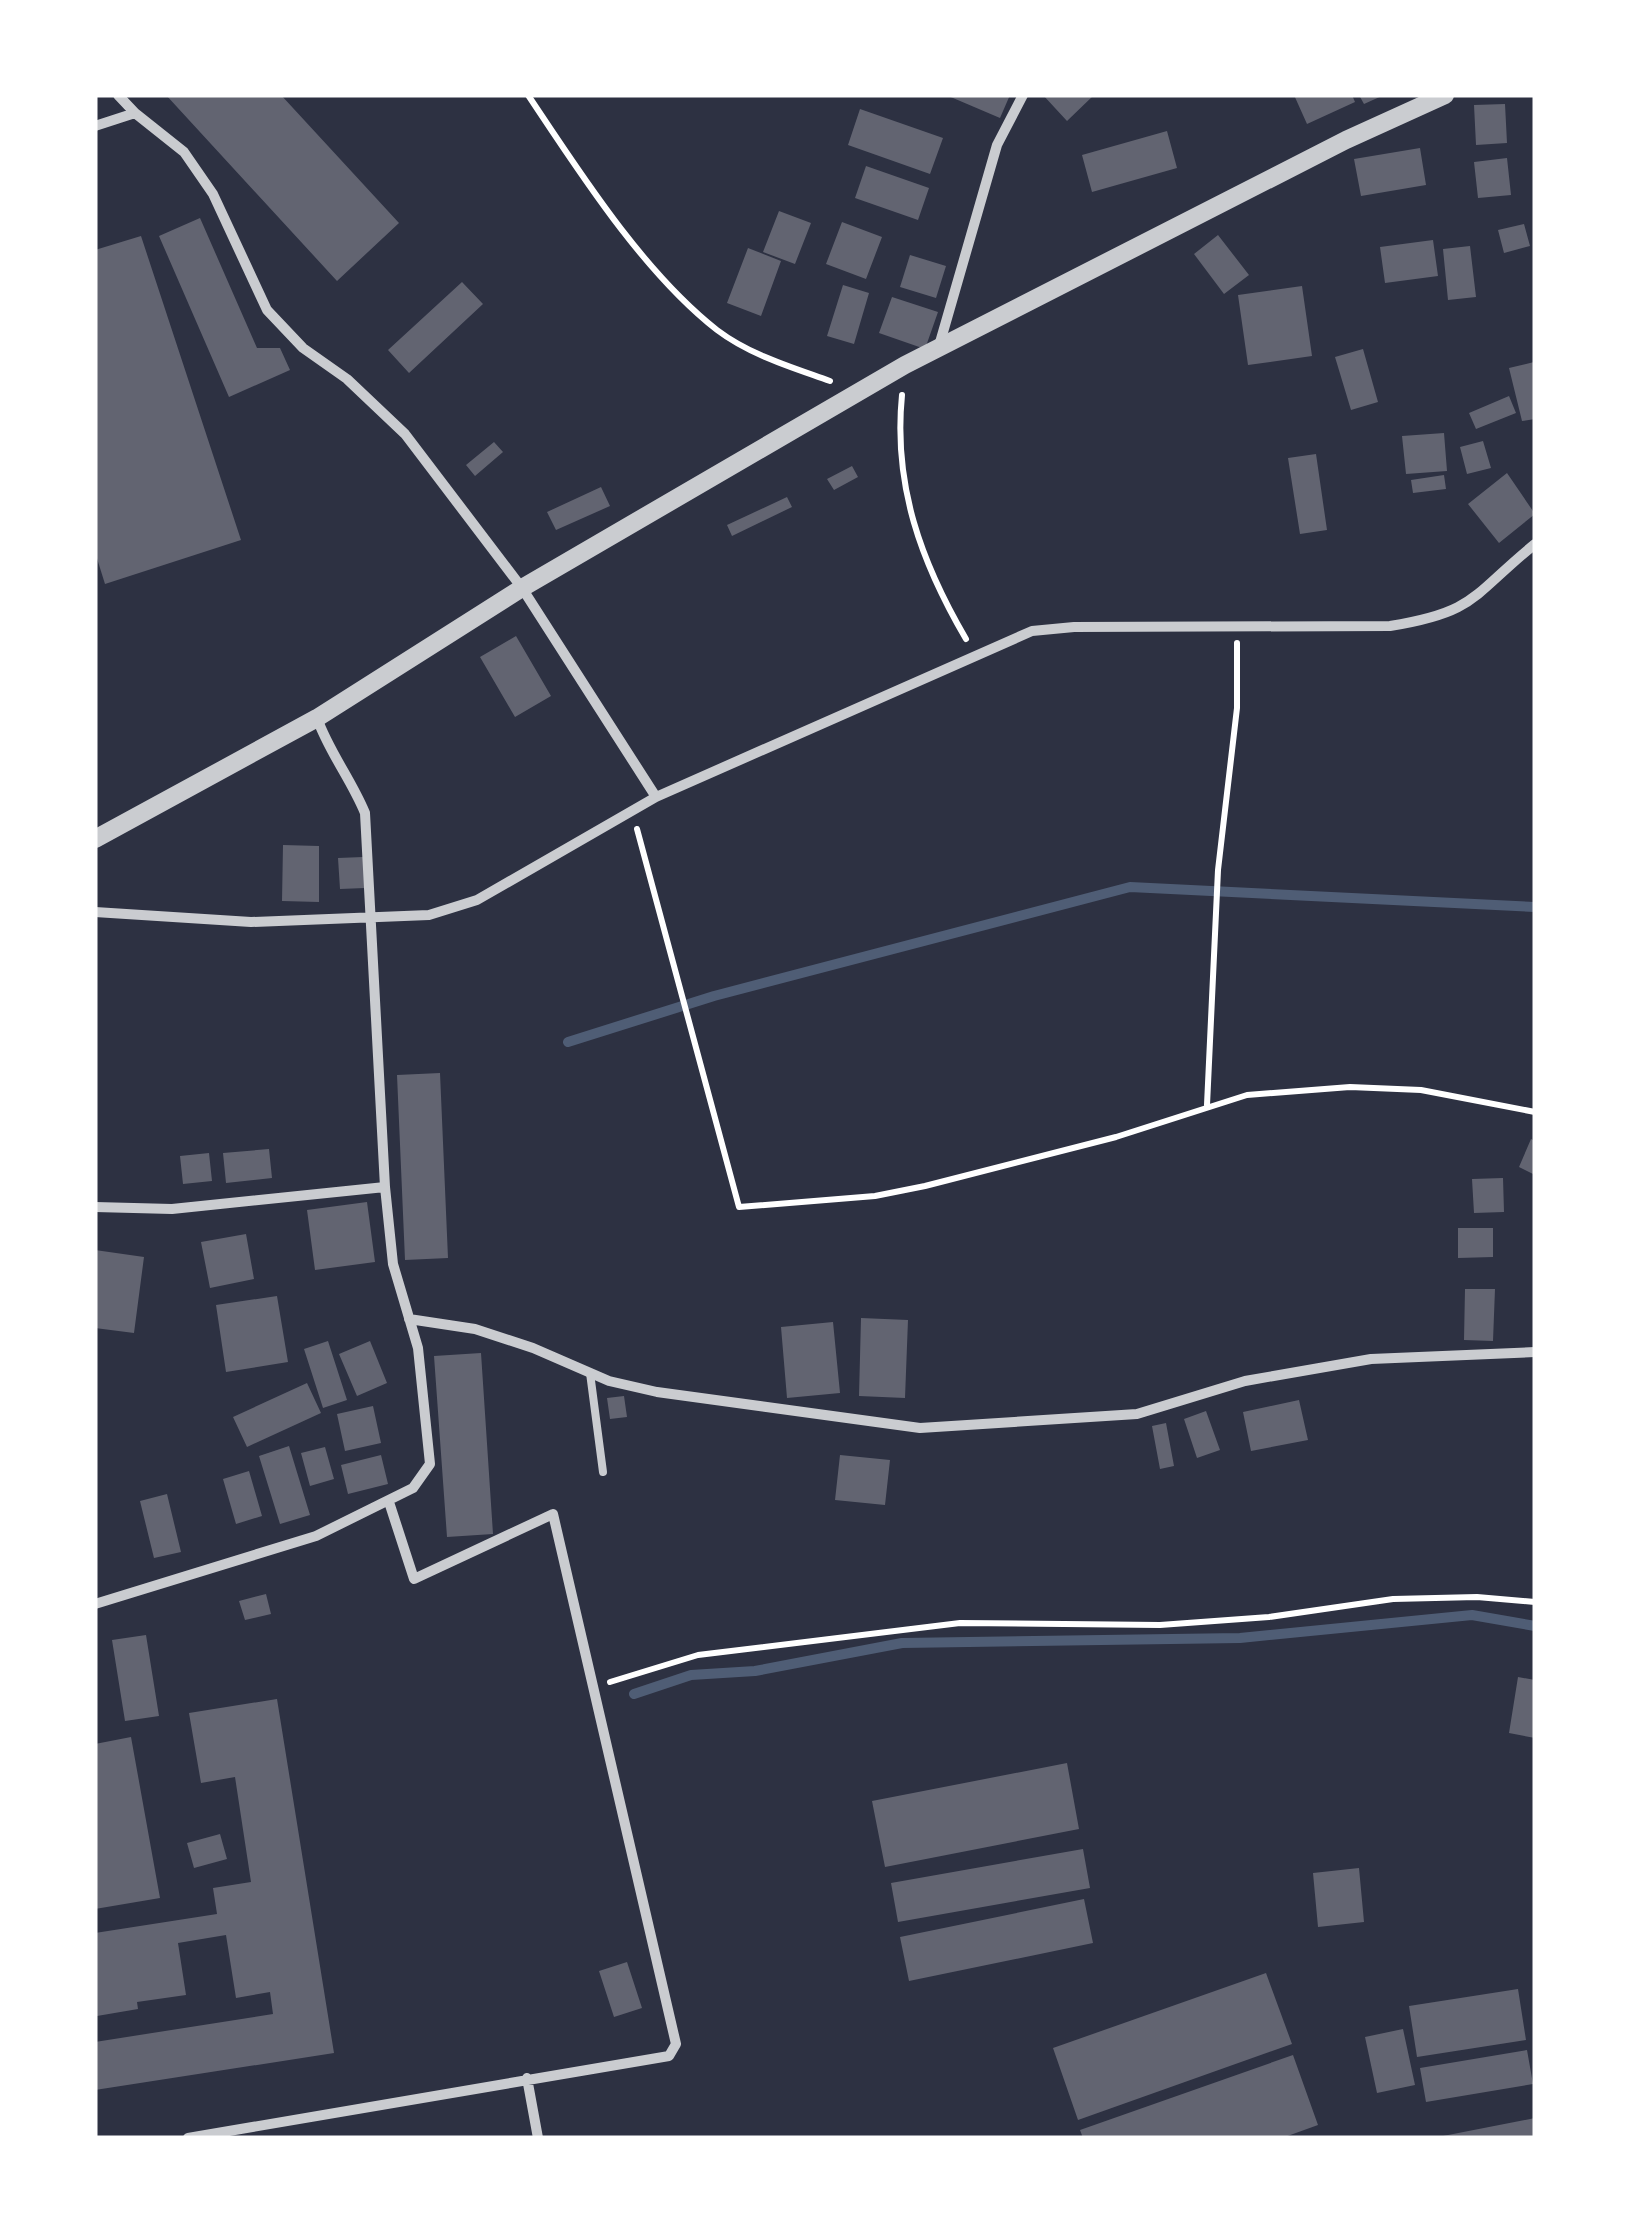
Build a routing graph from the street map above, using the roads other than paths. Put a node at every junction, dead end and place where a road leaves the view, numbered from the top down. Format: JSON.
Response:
{"nodes":[{"id":1,"x":118,"y":95,"type":"edge"},
{"id":2,"x":1022,"y":95,"type":"edge"},
{"id":3,"x":1444,"y":95,"type":"edge"},
{"id":4,"x":134,"y":113,"type":"junction"},
{"id":5,"x":95,"y":126,"type":"edge"},
{"id":6,"x":939,"y":346,"type":"junction"},
{"id":7,"x":1535,"y":544,"type":"edge"},
{"id":8,"x":522,"y":588,"type":"junction"},
{"id":9,"x":317,"y":718,"type":"junction"},
{"id":10,"x":656,"y":797,"type":"junction"},
{"id":11,"x":95,"y":839,"type":"edge"},
{"id":12,"x":95,"y":912,"type":"edge"},
{"id":13,"x":374,"y":920,"type":"junction"},
{"id":14,"x":386,"y":1187,"type":"junction"},
{"id":15,"x":95,"y":1207,"type":"edge"},
{"id":16,"x":410,"y":1318,"type":"junction"},
{"id":17,"x":1535,"y":1352,"type":"edge"},
{"id":18,"x":590,"y":1373,"type":"junction"},
{"id":19,"x":603,"y":1472,"type":"dead end"},
{"id":20,"x":389,"y":1502,"type":"junction"},
{"id":21,"x":95,"y":1604,"type":"edge"},
{"id":22,"x":527,"y":2078,"type":"junction"},
{"id":23,"x":188,"y":2138,"type":"edge"},
{"id":24,"x":538,"y":2138,"type":"edge"}],
"edges":[{"from":1,"to":4,"type":"street"},
{"from":2,"to":6,"type":"street"},
{"from":3,"to":6,"type":"street"},
{"from":4,"to":5,"type":"street"},
{"from":4,"to":8,"type":"street"},
{"from":6,"to":8,"type":"street"},
{"from":7,"to":10,"type":"street"},
{"from":8,"to":9,"type":"street"},
{"from":8,"to":10,"type":"street"},
{"from":9,"to":11,"type":"street"},
{"from":9,"to":13,"type":"street"},
{"from":10,"to":13,"type":"street"},
{"from":12,"to":13,"type":"street"},
{"from":13,"to":14,"type":"street"},
{"from":14,"to":15,"type":"street"},
{"from":14,"to":16,"type":"street"},
{"from":16,"to":18,"type":"street"},
{"from":16,"to":20,"type":"street"},
{"from":17,"to":18,"type":"street"},
{"from":18,"to":19,"type":"lane"},
{"from":20,"to":21,"type":"street"},
{"from":20,"to":22,"type":"street"},
{"from":22,"to":23,"type":"street"},
{"from":22,"to":24,"type":"street"}]}
